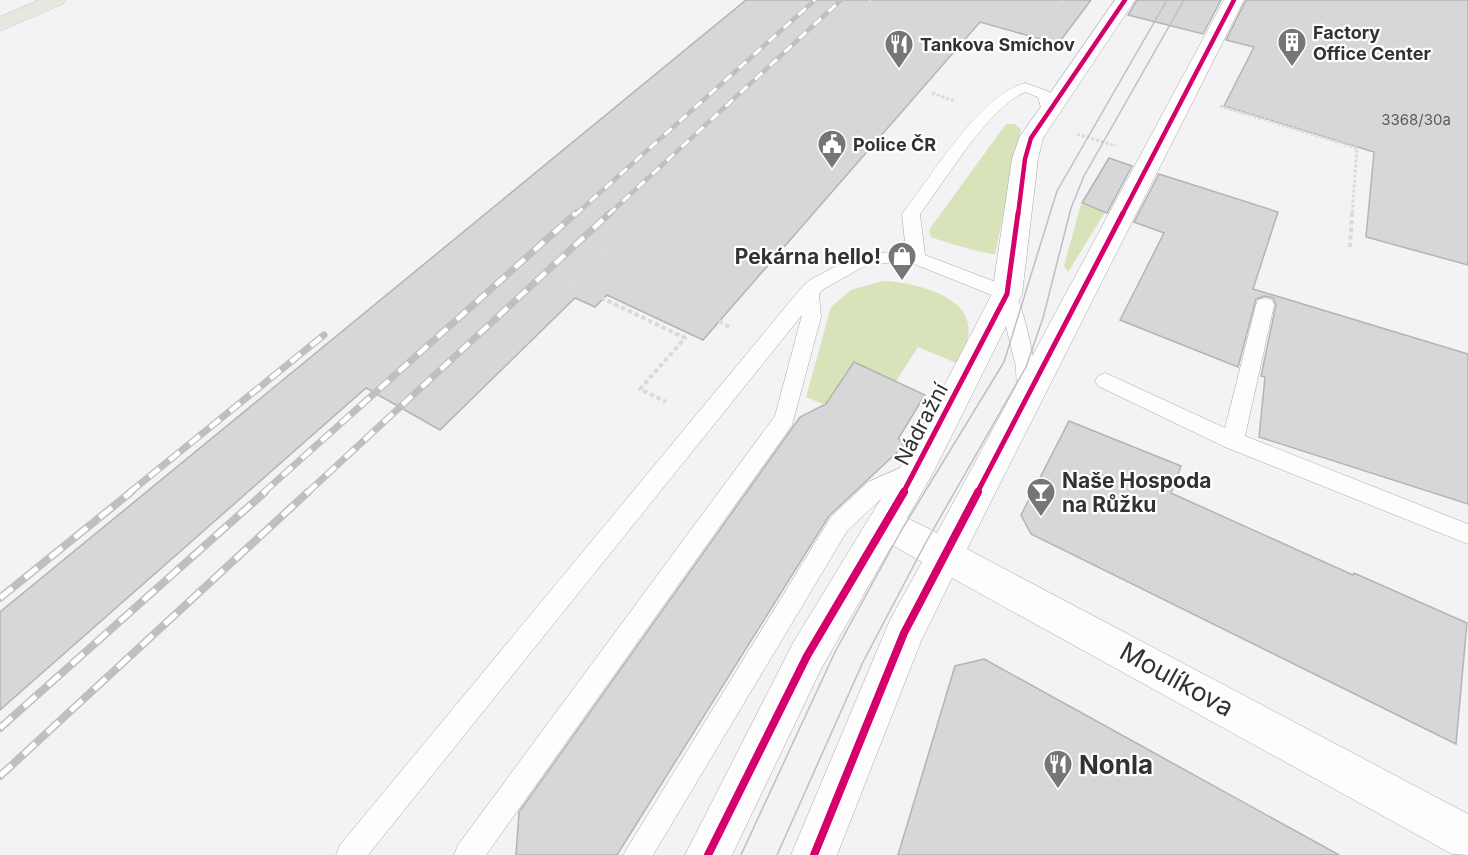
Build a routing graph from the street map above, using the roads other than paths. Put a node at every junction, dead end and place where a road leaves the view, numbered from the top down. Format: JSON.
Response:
{"nodes":[{"id":1,"x":12,"y":0,"type":"edge"},
{"id":2,"x":56,"y":0,"type":"edge"},
{"id":3,"x":1125,"y":0,"type":"edge"},
{"id":4,"x":1234,"y":0,"type":"edge"},
{"id":5,"x":0,"y":5,"type":"edge"},
{"id":6,"x":0,"y":25,"type":"edge"},
{"id":7,"x":1048,"y":112,"type":"junction"},
{"id":8,"x":916,"y":258,"type":"junction"},
{"id":9,"x":809,"y":292,"type":"junction"},
{"id":10,"x":1007,"y":294,"type":"junction"},
{"id":11,"x":1265,"y":305,"type":"dead end"},
{"id":12,"x":1105,"y":381,"type":"dead end"},
{"id":13,"x":1027,"y":399,"type":"junction"},
{"id":14,"x":1233,"y":441,"type":"junction"},
{"id":15,"x":916,"y":470,"type":"junction"},
{"id":16,"x":884,"y":523,"type":"junction"},
{"id":17,"x":1468,"y":534,"type":"edge"},
{"id":18,"x":945,"y":554,"type":"junction"},
{"id":19,"x":1468,"y":838,"type":"edge"},
{"id":20,"x":350,"y":855,"type":"edge"},
{"id":21,"x":468,"y":855,"type":"edge"},
{"id":22,"x":637,"y":855,"type":"edge"},
{"id":23,"x":708,"y":855,"type":"edge"},
{"id":24,"x":814,"y":855,"type":"edge"}],
"edges":[{"from":1,"to":5,"type":"highway"},
{"from":2,"to":6,"type":"highway"},
{"from":3,"to":7,"type":"street","name":"Nádražní"},
{"from":4,"to":13,"type":"street"},
{"from":7,"to":8,"type":"lane"},
{"from":7,"to":10,"type":"street","name":"Nádražní"},
{"from":8,"to":9,"type":"lane"},
{"from":8,"to":10,"type":"lane"},
{"from":9,"to":20,"type":"lane"},
{"from":9,"to":21,"type":"lane"},
{"from":10,"to":13,"type":"lane"},
{"from":10,"to":15,"type":"street","name":"Nádražní"},
{"from":11,"to":14,"type":"lane"},
{"from":12,"to":14,"type":"lane"},
{"from":13,"to":18,"type":"street"},
{"from":14,"to":17,"type":"lane"},
{"from":15,"to":16,"type":"street","name":"Nádražní"},
{"from":15,"to":22,"type":"lane"},
{"from":16,"to":18,"type":"street","name":"Moulíkova"},
{"from":16,"to":23,"type":"street","name":"Nádražní"},
{"from":18,"to":19,"type":"street","name":"Moulíkova"},
{"from":18,"to":24,"type":"street"}]}
